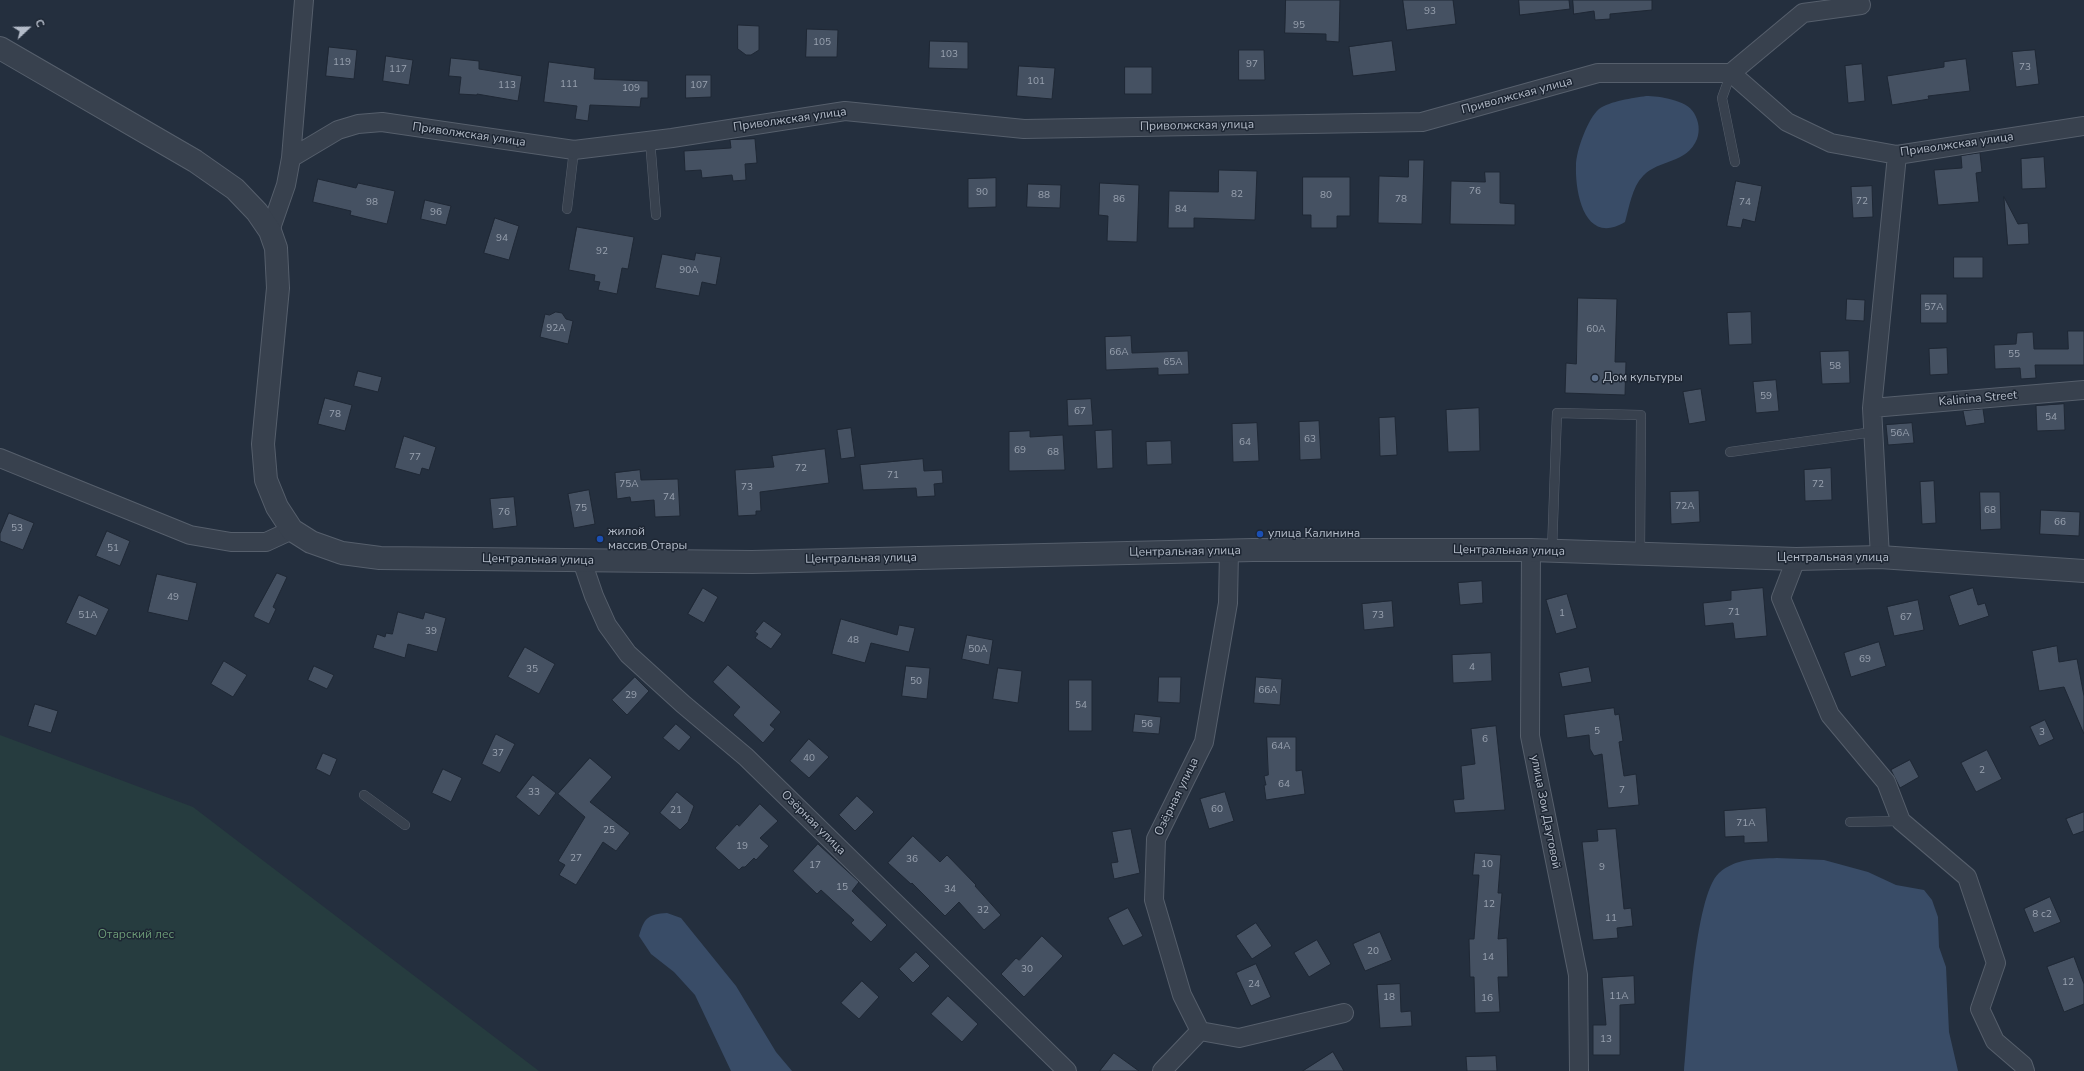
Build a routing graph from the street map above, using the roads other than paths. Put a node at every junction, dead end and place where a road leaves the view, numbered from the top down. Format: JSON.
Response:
{"nodes":[{"id":1,"x":304,"y":0,"type":"edge"},
{"id":2,"x":1861,"y":5,"type":"dead end"},
{"id":3,"x":0,"y":48,"type":"edge"},
{"id":4,"x":1731,"y":73,"type":"junction"},
{"id":5,"x":2084,"y":126,"type":"edge"},
{"id":6,"x":650,"y":140,"type":"junction"},
{"id":7,"x":574,"y":150,"type":"junction"},
{"id":8,"x":1897,"y":155,"type":"junction"},
{"id":9,"x":291,"y":158,"type":"junction"},
{"id":10,"x":1735,"y":162,"type":"dead end"},
{"id":11,"x":567,"y":209,"type":"dead end"},
{"id":12,"x":656,"y":215,"type":"dead end"},
{"id":13,"x":270,"y":231,"type":"junction"},
{"id":14,"x":2084,"y":390,"type":"edge"},
{"id":15,"x":1872,"y":408,"type":"junction"},
{"id":16,"x":1873,"y":432,"type":"junction"},
{"id":17,"x":1730,"y":452,"type":"dead end"},
{"id":18,"x":0,"y":458,"type":"edge"},
{"id":19,"x":292,"y":530,"type":"junction"},
{"id":20,"x":1229,"y":551,"type":"junction"},
{"id":21,"x":1542,"y":551,"type":"junction"},
{"id":22,"x":1640,"y":554,"type":"junction"},
{"id":23,"x":1880,"y":557,"type":"junction"},
{"id":24,"x":1796,"y":559,"type":"junction"},
{"id":25,"x":582,"y":561,"type":"junction"},
{"id":26,"x":2084,"y":571,"type":"edge"},
{"id":27,"x":364,"y":795,"type":"dead end"},
{"id":28,"x":1901,"y":821,"type":"junction"},
{"id":29,"x":1850,"y":822,"type":"dead end"},
{"id":30,"x":405,"y":825,"type":"dead end"},
{"id":31,"x":1344,"y":1013,"type":"dead end"},
{"id":32,"x":1200,"y":1031,"type":"junction"},
{"id":33,"x":1066,"y":1071,"type":"edge"},
{"id":34,"x":1162,"y":1071,"type":"edge"},
{"id":35,"x":1579,"y":1071,"type":"edge"},
{"id":36,"x":2025,"y":1071,"type":"edge"}],
"edges":[{"from":1,"to":9,"type":"street"},
{"from":2,"to":4,"type":"street"},
{"from":3,"to":13,"type":"street"},
{"from":4,"to":6,"type":"street","name":"Приволжская улица"},
{"from":4,"to":8,"type":"street","name":"Приволжская улица"},
{"from":4,"to":10,"type":"lane"},
{"from":5,"to":8,"type":"street","name":"Приволжская улица"},
{"from":6,"to":7,"type":"street","name":"Приволжская улица"},
{"from":6,"to":12,"type":"lane"},
{"from":7,"to":9,"type":"street","name":"Приволжская улица"},
{"from":7,"to":11,"type":"lane"},
{"from":8,"to":15,"type":"street"},
{"from":9,"to":13,"type":"street"},
{"from":13,"to":19,"type":"street"},
{"from":14,"to":15,"type":"street","name":"Kalinina Street"},
{"from":15,"to":16,"type":"street"},
{"from":16,"to":17,"type":"lane"},
{"from":16,"to":23,"type":"street"},
{"from":18,"to":19,"type":"street"},
{"from":19,"to":25,"type":"street","name":"Центральная улица"},
{"from":20,"to":21,"type":"street","name":"Центральная улица"},
{"from":20,"to":25,"type":"street","name":"Центральная улица"},
{"from":20,"to":32,"type":"street","name":"Озёрная улица"},
{"from":21,"to":22,"type":"street","name":"Центральная улица"},
{"from":21,"to":22,"type":"lane"},
{"from":21,"to":35,"type":"street","name":"улица Зои Даутовой"},
{"from":22,"to":24,"type":"street","name":"Центральная улица"},
{"from":23,"to":24,"type":"street","name":"Центральная улица"},
{"from":23,"to":26,"type":"street","name":"Центральная улица"},
{"from":24,"to":28,"type":"street"},
{"from":25,"to":33,"type":"street","name":"Озёрная улица"},
{"from":27,"to":30,"type":"lane"},
{"from":28,"to":29,"type":"lane"},
{"from":28,"to":36,"type":"street"},
{"from":31,"to":32,"type":"street"},
{"from":32,"to":34,"type":"street"}]}
